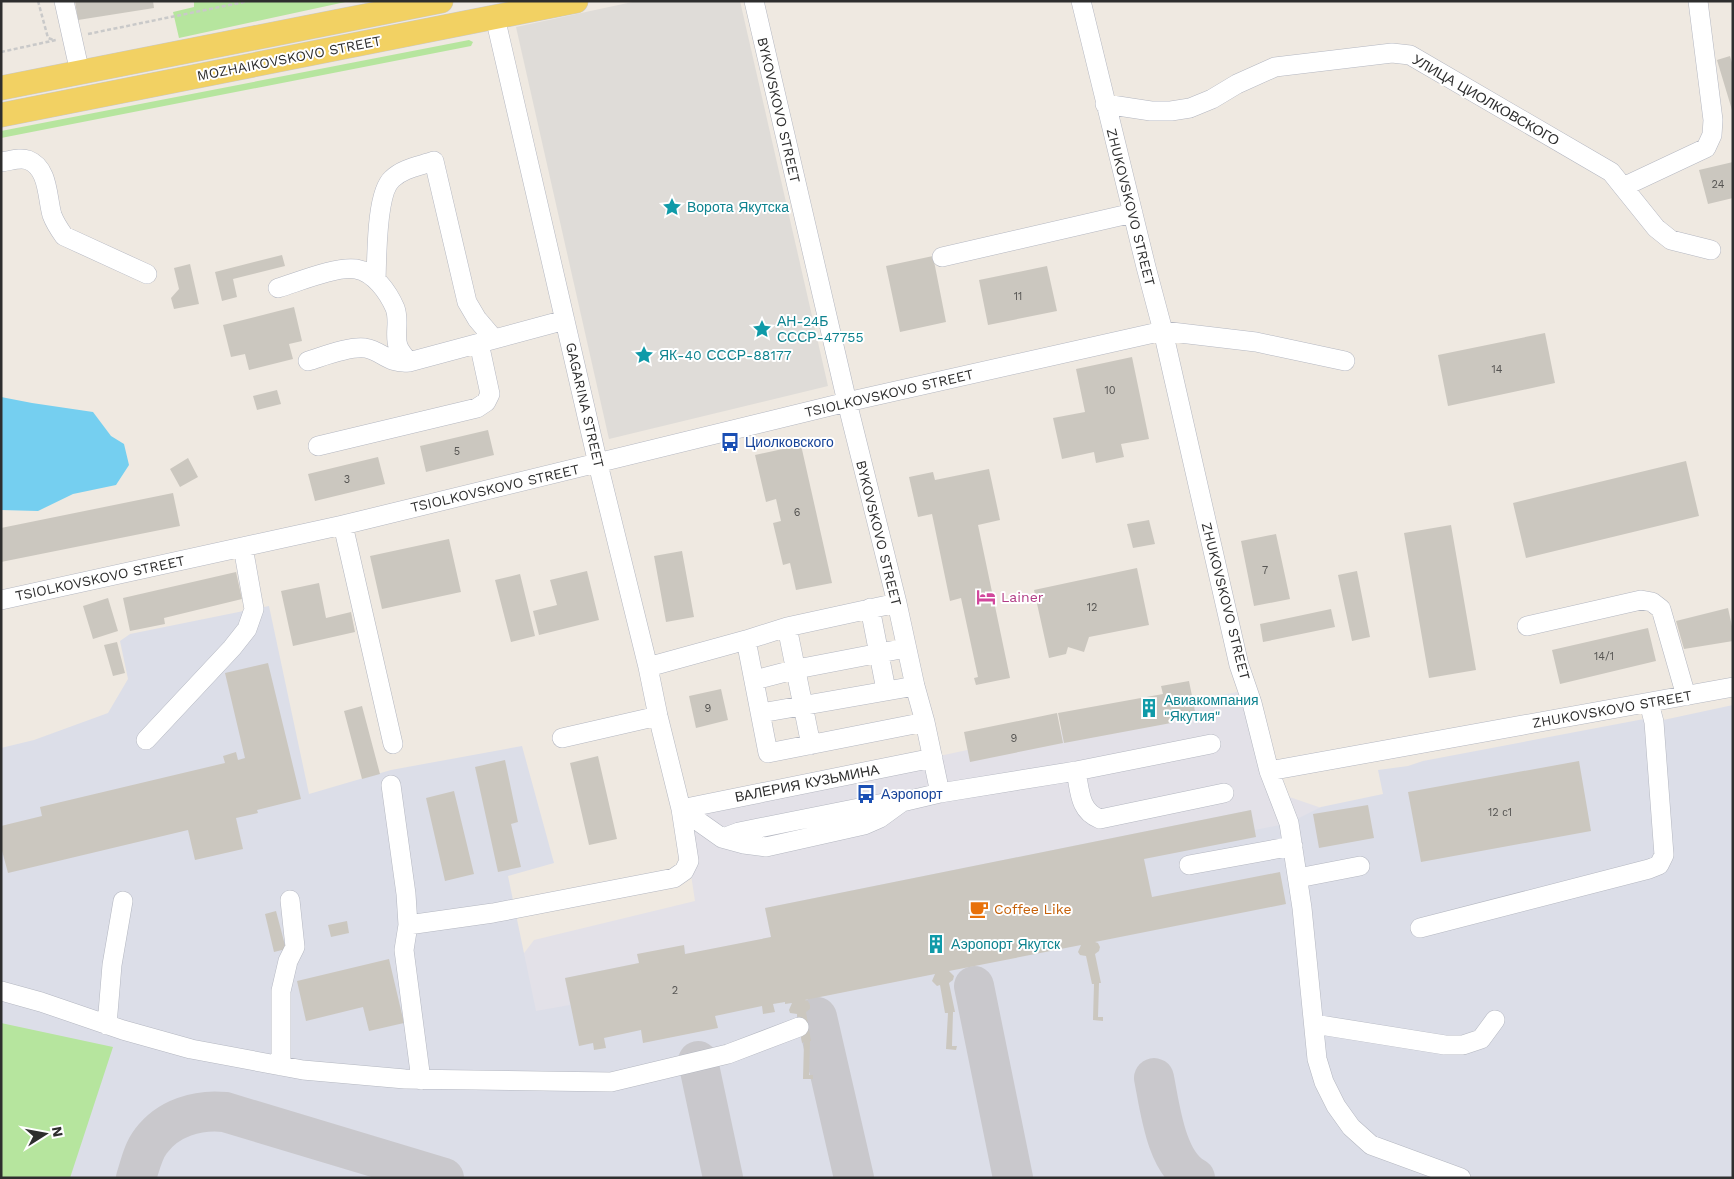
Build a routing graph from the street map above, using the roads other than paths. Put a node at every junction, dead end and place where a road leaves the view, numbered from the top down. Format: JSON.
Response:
{"nodes":[{"id":1,"x":64,"y":1,"type":"edge"},
{"id":2,"x":441,"y":1,"type":"edge"},
{"id":3,"x":576,"y":1,"type":"edge"},
{"id":4,"x":754,"y":1,"type":"edge"},
{"id":5,"x":1081,"y":1,"type":"edge"},
{"id":6,"x":1698,"y":1,"type":"edge"},
{"id":7,"x":493,"y":9,"type":"edge"},
{"id":8,"x":80,"y":73,"type":"junction"},
{"id":9,"x":1,"y":88,"type":"edge"},
{"id":10,"x":1105,"y":104,"type":"junction"},
{"id":11,"x":1,"y":115,"type":"edge"},
{"id":12,"x":1,"y":162,"type":"edge"},
{"id":13,"x":1623,"y":187,"type":"junction"},
{"id":14,"x":1133,"y":213,"type":"junction"},
{"id":15,"x":1711,"y":250,"type":"dead end"},
{"id":16,"x":942,"y":257,"type":"dead end"},
{"id":17,"x":147,"y":274,"type":"dead end"},
{"id":18,"x":376,"y":280,"type":"junction"},
{"id":19,"x":278,"y":288,"type":"dead end"},
{"id":20,"x":565,"y":320,"type":"junction"},
{"id":21,"x":1163,"y":331,"type":"junction"},
{"id":22,"x":486,"y":341,"type":"junction"},
{"id":23,"x":308,"y":361,"type":"dead end"},
{"id":24,"x":1345,"y":361,"type":"dead end"},
{"id":25,"x":409,"y":362,"type":"junction"},
{"id":26,"x":847,"y":402,"type":"junction"},
{"id":27,"x":318,"y":446,"type":"dead end"},
{"id":28,"x":598,"y":464,"type":"junction"},
{"id":29,"x":343,"y":525,"type":"junction"},
{"id":30,"x":243,"y":547,"type":"junction"},
{"id":31,"x":1,"y":600,"type":"edge"},
{"id":32,"x":897,"y":603,"type":"junction"},
{"id":33,"x":870,"y":608,"type":"junction"},
{"id":34,"x":1527,"y":626,"type":"dead end"},
{"id":35,"x":787,"y":627,"type":"junction"},
{"id":36,"x":746,"y":640,"type":"junction"},
{"id":37,"x":906,"y":648,"type":"junction"},
{"id":38,"x":879,"y":653,"type":"junction"},
{"id":39,"x":648,"y":667,"type":"junction"},
{"id":40,"x":796,"y":669,"type":"junction"},
{"id":41,"x":755,"y":680,"type":"junction"},
{"id":42,"x":915,"y":686,"type":"junction"},
{"id":43,"x":1733,"y":687,"type":"edge"},
{"id":44,"x":886,"y":690,"type":"junction"},
{"id":45,"x":1686,"y":696,"type":"junction"},
{"id":46,"x":1649,"y":703,"type":"junction"},
{"id":47,"x":761,"y":713,"type":"junction"},
{"id":48,"x":658,"y":716,"type":"junction"},
{"id":49,"x":925,"y":722,"type":"junction"},
{"id":50,"x":562,"y":738,"type":"dead end"},
{"id":51,"x":146,"y":740,"type":"dead end"},
{"id":52,"x":393,"y":744,"type":"dead end"},
{"id":53,"x":1211,"y":744,"type":"dead end"},
{"id":54,"x":811,"y":745,"type":"junction"},
{"id":55,"x":933,"y":758,"type":"junction"},
{"id":56,"x":1076,"y":771,"type":"junction"},
{"id":57,"x":1268,"y":771,"type":"junction"},
{"id":58,"x":390,"y":785,"type":"dead end"},
{"id":59,"x":940,"y":793,"type":"junction"},
{"id":60,"x":1224,"y":793,"type":"dead end"},
{"id":61,"x":681,"y":809,"type":"junction"},
{"id":62,"x":1293,"y":846,"type":"junction"},
{"id":63,"x":1189,"y":865,"type":"dead end"},
{"id":64,"x":1360,"y":866,"type":"dead end"},
{"id":65,"x":1298,"y":878,"type":"junction"},
{"id":66,"x":290,"y":900,"type":"dead end"},
{"id":67,"x":123,"y":901,"type":"dead end"},
{"id":68,"x":408,"y":925,"type":"junction"},
{"id":69,"x":1420,"y":928,"type":"dead end"},
{"id":70,"x":1,"y":991,"type":"edge"},
{"id":71,"x":1495,"y":1020,"type":"dead end"},
{"id":72,"x":1314,"y":1024,"type":"junction"},
{"id":73,"x":107,"y":1025,"type":"junction"},
{"id":74,"x":799,"y":1027,"type":"dead end"},
{"id":75,"x":281,"y":1066,"type":"junction"},
{"id":76,"x":421,"y":1080,"type":"junction"},
{"id":77,"x":1462,"y":1178,"type":"edge"}],
"edges":[{"from":1,"to":8,"type":"street"},
{"from":2,"to":8,"type":"main road","name":"MOZHAIKOVSKOVO STREET"},
{"from":3,"to":7,"type":"main road","name":"MOZHAIKOVSKOVO STREET"},
{"from":4,"to":26,"type":"street","name":"BYKOVSKOVO STREET"},
{"from":5,"to":10,"type":"street","name":"ZHUKOVSKOVO STREET"},
{"from":6,"to":13,"type":"street"},
{"from":7,"to":11,"type":"main road","name":"MOZHAIKOVSKOVO STREET"},
{"from":7,"to":20,"type":"street","name":"GAGARINA STREET"},
{"from":8,"to":9,"type":"main road","name":"MOZHAIKOVSKOVO STREET"},
{"from":10,"to":13,"type":"street","name":"УЛИЦА ЦИОЛКОВСКОГО"},
{"from":10,"to":14,"type":"street","name":"ZHUKOVSKOVO STREET"},
{"from":12,"to":17,"type":"street"},
{"from":13,"to":15,"type":"street","name":"УЛИЦА ЦИОЛКОВСКОГО"},
{"from":14,"to":16,"type":"street"},
{"from":14,"to":21,"type":"street","name":"ZHUKOVSKOVO STREET"},
{"from":18,"to":19,"type":"street"},
{"from":18,"to":22,"type":"street"},
{"from":18,"to":25,"type":"street"},
{"from":20,"to":22,"type":"street"},
{"from":20,"to":28,"type":"street","name":"GAGARINA STREET"},
{"from":21,"to":24,"type":"street","name":"TSIOLKOVSKOVO STREET"},
{"from":21,"to":26,"type":"street","name":"TSIOLKOVSKOVO STREET"},
{"from":21,"to":57,"type":"street","name":"ZHUKOVSKOVO STREET"},
{"from":22,"to":25,"type":"street"},
{"from":22,"to":27,"type":"street"},
{"from":23,"to":25,"type":"street"},
{"from":26,"to":28,"type":"street","name":"TSIOLKOVSKOVO STREET"},
{"from":26,"to":32,"type":"street","name":"BYKOVSKOVO STREET"},
{"from":28,"to":29,"type":"street","name":"TSIOLKOVSKOVO STREET"},
{"from":28,"to":39,"type":"street","name":"GAGARINA STREET"},
{"from":29,"to":30,"type":"street","name":"TSIOLKOVSKOVO STREET"},
{"from":29,"to":52,"type":"street"},
{"from":30,"to":31,"type":"street","name":"TSIOLKOVSKOVO STREET"},
{"from":30,"to":51,"type":"street"},
{"from":32,"to":33,"type":"street"},
{"from":32,"to":37,"type":"street","name":"BYKOVSKOVO STREET"},
{"from":33,"to":35,"type":"street"},
{"from":33,"to":38,"type":"street"},
{"from":34,"to":45,"type":"street"},
{"from":35,"to":36,"type":"street"},
{"from":35,"to":40,"type":"street"},
{"from":36,"to":39,"type":"street"},
{"from":36,"to":41,"type":"street"},
{"from":37,"to":38,"type":"street"},
{"from":37,"to":42,"type":"street","name":"BYKOVSKOVO STREET"},
{"from":38,"to":40,"type":"street"},
{"from":38,"to":44,"type":"street"},
{"from":39,"to":48,"type":"street","name":"GAGARINA STREET"},
{"from":40,"to":41,"type":"street"},
{"from":40,"to":54,"type":"street"},
{"from":41,"to":47,"type":"street"},
{"from":42,"to":44,"type":"street"},
{"from":42,"to":49,"type":"street","name":"BYKOVSKOVO STREET"},
{"from":43,"to":45,"type":"street","name":"ZHUKOVSKOVO STREET"},
{"from":44,"to":47,"type":"street"},
{"from":45,"to":46,"type":"street","name":"ZHUKOVSKOVO STREET"},
{"from":46,"to":57,"type":"street","name":"ZHUKOVSKOVO STREET"},
{"from":46,"to":69,"type":"street"},
{"from":47,"to":54,"type":"street"},
{"from":48,"to":50,"type":"street"},
{"from":48,"to":61,"type":"street","name":"GAGARINA STREET"},
{"from":49,"to":54,"type":"street"},
{"from":49,"to":55,"type":"street","name":"BYKOVSKOVO STREET"},
{"from":53,"to":56,"type":"street"},
{"from":55,"to":59,"type":"street","name":"BYKOVSKOVO STREET"},
{"from":55,"to":61,"type":"street","name":"ВАЛЕРИЯ КУЗЬМИНА"},
{"from":56,"to":59,"type":"street"},
{"from":56,"to":60,"type":"street"},
{"from":57,"to":62,"type":"street"},
{"from":58,"to":68,"type":"street"},
{"from":59,"to":61,"type":"street"},
{"from":61,"to":68,"type":"street","name":"GAGARINA STREET"},
{"from":62,"to":63,"type":"street"},
{"from":62,"to":65,"type":"street"},
{"from":64,"to":65,"type":"street"},
{"from":65,"to":72,"type":"street"},
{"from":66,"to":75,"type":"street"},
{"from":67,"to":73,"type":"street"},
{"from":68,"to":76,"type":"street"},
{"from":70,"to":73,"type":"street"},
{"from":71,"to":72,"type":"street"},
{"from":72,"to":77,"type":"street"},
{"from":73,"to":75,"type":"street"},
{"from":74,"to":76,"type":"street"},
{"from":75,"to":76,"type":"street"}]}
